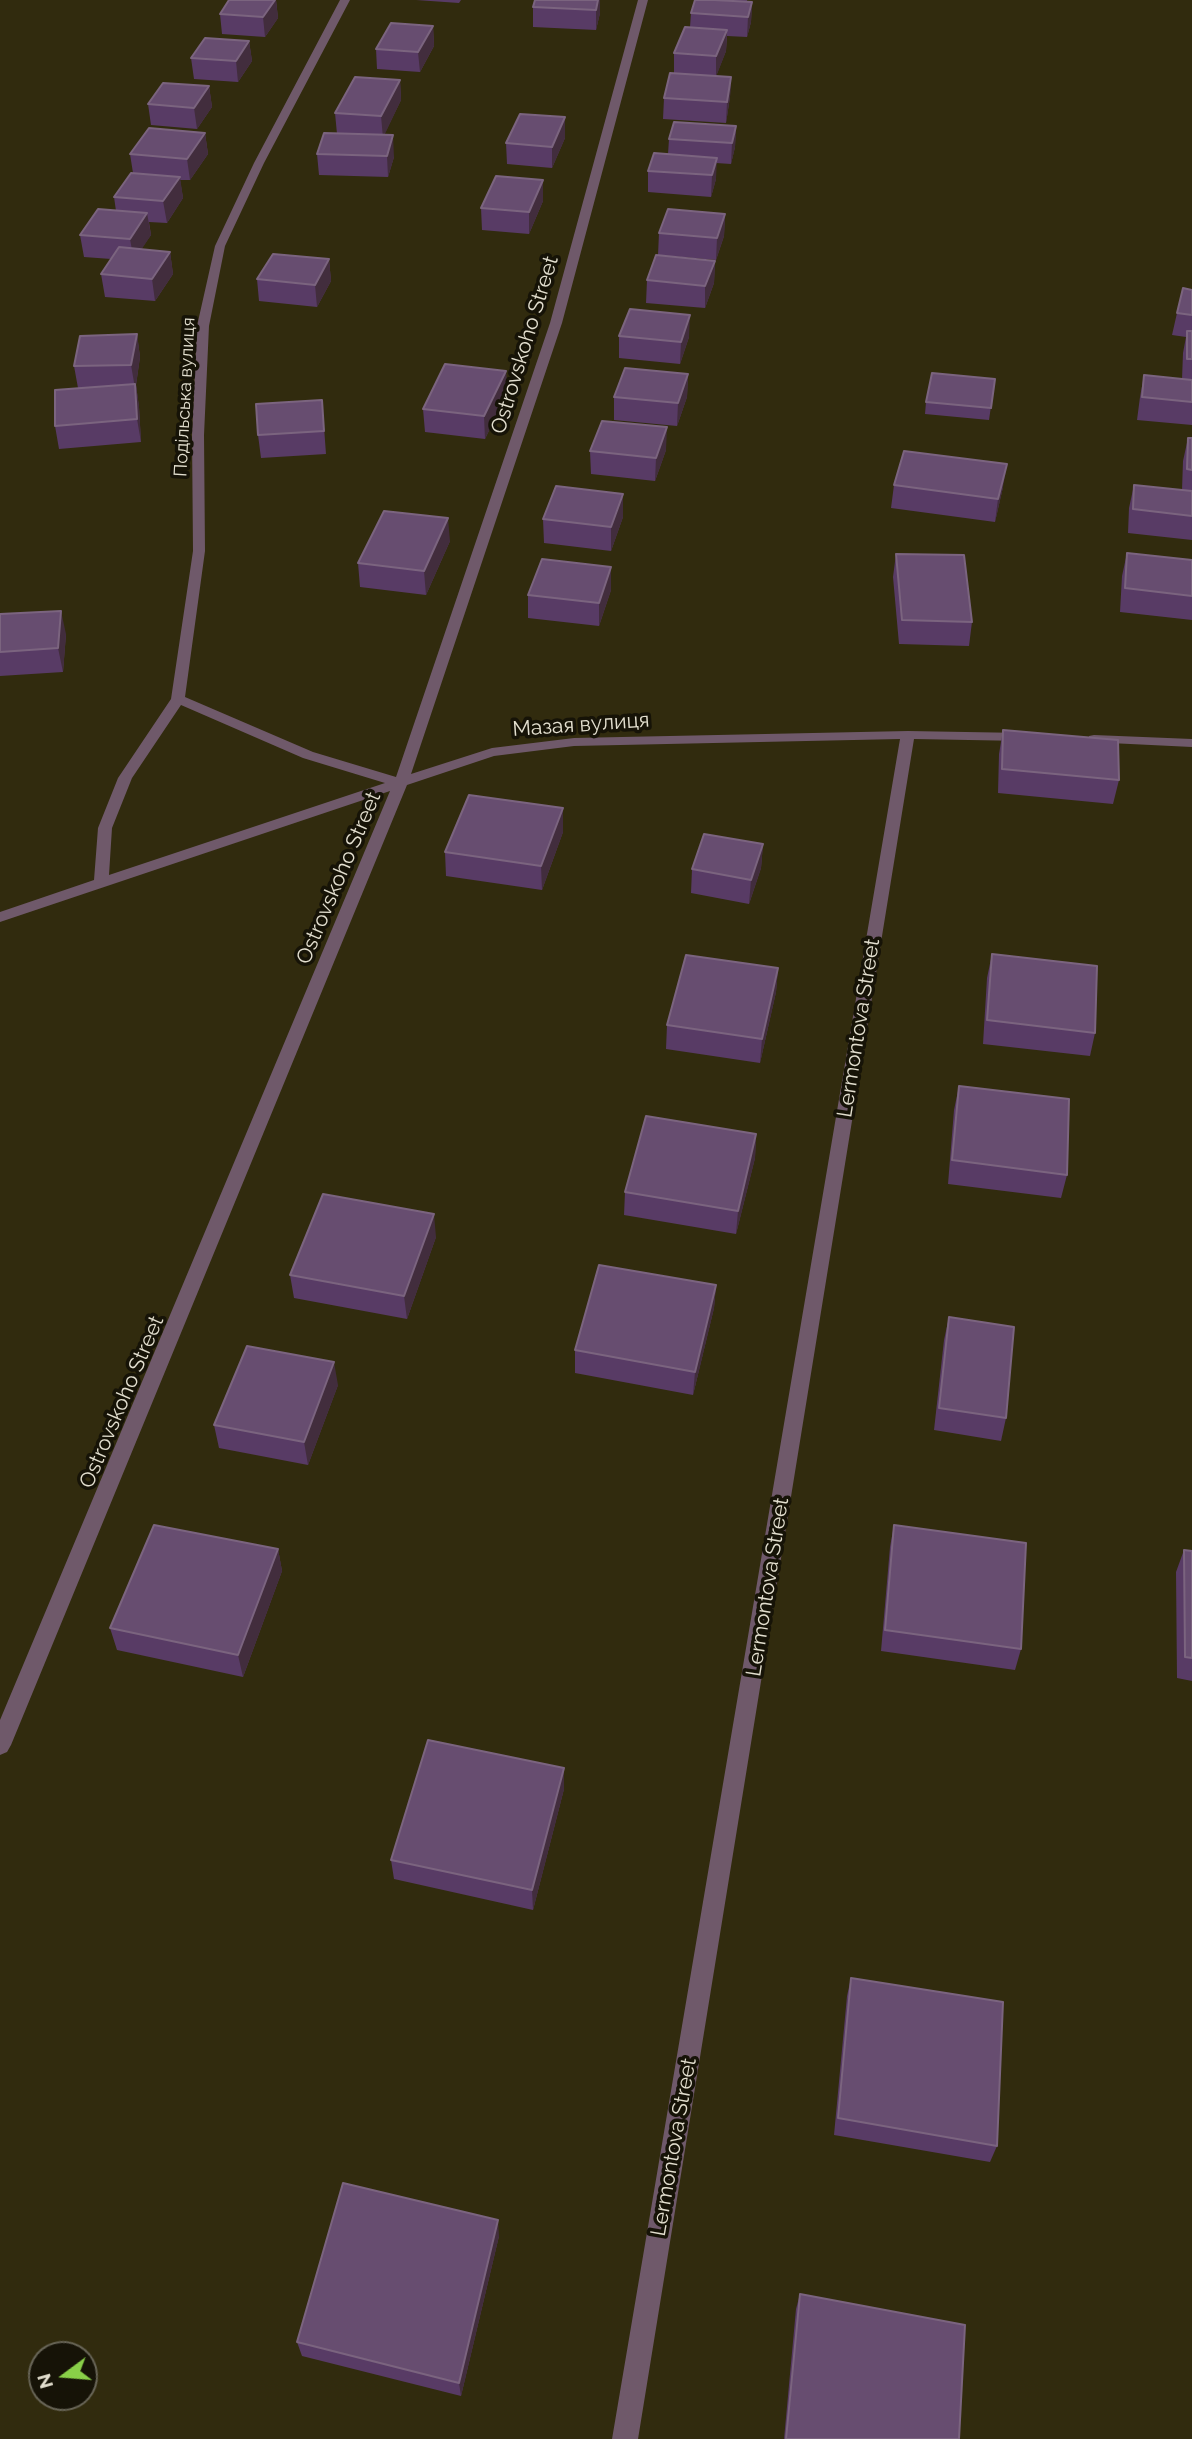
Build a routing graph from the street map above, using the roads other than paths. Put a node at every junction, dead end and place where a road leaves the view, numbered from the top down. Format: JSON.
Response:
{"nodes":[{"id":1,"x":345,"y":0,"type":"edge"},
{"id":2,"x":643,"y":0,"type":"edge"},
{"id":3,"x":177,"y":699,"type":"junction"},
{"id":4,"x":908,"y":735,"type":"junction"},
{"id":5,"x":1043,"y":738,"type":"edge"},
{"id":6,"x":1083,"y":739,"type":"edge"},
{"id":7,"x":1192,"y":743,"type":"edge"},
{"id":8,"x":401,"y":783,"type":"junction"},
{"id":9,"x":101,"y":883,"type":"junction"},
{"id":10,"x":0,"y":918,"type":"edge"},
{"id":11,"x":0,"y":1745,"type":"edge"},
{"id":12,"x":625,"y":2439,"type":"edge"}],
"edges":[{"from":1,"to":3,"type":"street","name":"Подільська вулиця"},
{"from":2,"to":8,"type":"street","name":"Ostrovskoho Street"},
{"from":3,"to":8,"type":"street"},
{"from":3,"to":9,"type":"street"},
{"from":4,"to":5,"type":"street","name":"Мазая вулиця"},
{"from":4,"to":8,"type":"street","name":"Мазая вулиця"},
{"from":4,"to":12,"type":"street","name":"Lermontova Street"},
{"from":6,"to":7,"type":"street"},
{"from":8,"to":9,"type":"street","name":"Мазая вулиця"},
{"from":8,"to":11,"type":"street","name":"Ostrovskoho Street"},
{"from":9,"to":10,"type":"street","name":"Мазая вулиця"}]}
